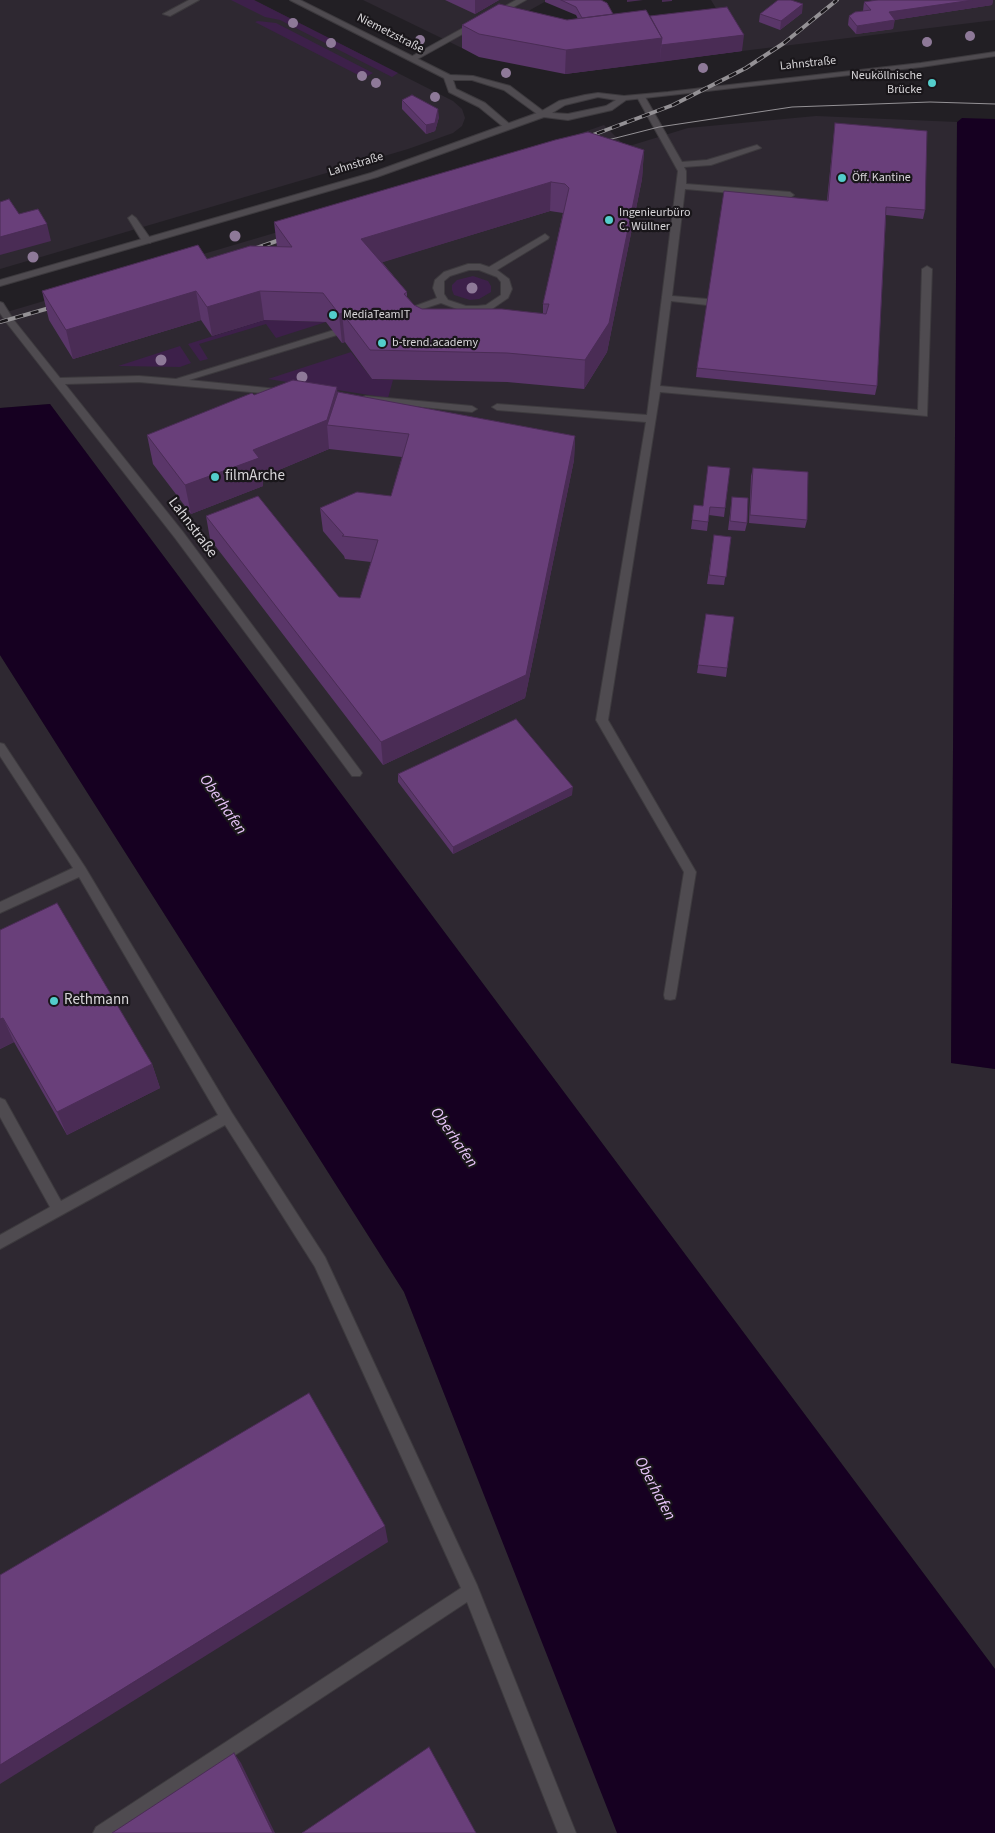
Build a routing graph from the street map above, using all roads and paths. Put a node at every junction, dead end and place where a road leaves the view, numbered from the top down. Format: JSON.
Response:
{"nodes":[{"id":1,"x":195,"y":0,"type":"edge"},
{"id":2,"x":294,"y":0,"type":"edge"},
{"id":3,"x":522,"y":0,"type":"edge"},
{"id":4,"x":167,"y":14,"type":"dead end"},
{"id":5,"x":488,"y":18,"type":"edge"},
{"id":6,"x":480,"y":22,"type":"edge"},
{"id":7,"x":995,"y":54,"type":"edge"},
{"id":8,"x":411,"y":59,"type":"junction"},
{"id":9,"x":448,"y":77,"type":"junction"},
{"id":10,"x":640,"y":96,"type":"junction"},
{"id":11,"x":624,"y":98,"type":"junction"},
{"id":12,"x":543,"y":114,"type":"junction"},
{"id":13,"x":510,"y":126,"type":"junction"},
{"id":14,"x":757,"y":148,"type":"dead end"},
{"id":15,"x":679,"y":164,"type":"junction"},
{"id":16,"x":681,"y":186,"type":"junction"},
{"id":17,"x":790,"y":195,"type":"edge"},
{"id":18,"x":132,"y":218,"type":"dead end"},
{"id":19,"x":545,"y":237,"type":"dead end"},
{"id":20,"x":148,"y":241,"type":"junction"},
{"id":21,"x":926,"y":269,"type":"dead end"},
{"id":22,"x":491,"y":270,"type":"junction"},
{"id":23,"x":0,"y":283,"type":"edge"},
{"id":24,"x":667,"y":298,"type":"junction"},
{"id":25,"x":443,"y":300,"type":"junction"},
{"id":26,"x":707,"y":302,"type":"edge"},
{"id":27,"x":0,"y":305,"type":"edge"},
{"id":28,"x":401,"y":312,"type":"edge"},
{"id":29,"x":334,"y":333,"type":"edge"},
{"id":30,"x":57,"y":381,"type":"junction"},
{"id":31,"x":173,"y":382,"type":"junction"},
{"id":32,"x":656,"y":389,"type":"junction"},
{"id":33,"x":297,"y":393,"type":"edge"},
{"id":34,"x":355,"y":398,"type":"edge"},
{"id":35,"x":497,"y":407,"type":"dead end"},
{"id":36,"x":472,"y":409,"type":"dead end"},
{"id":37,"x":651,"y":419,"type":"junction"},
{"id":38,"x":0,"y":747,"type":"edge"},
{"id":39,"x":356,"y":774,"type":"dead end"},
{"id":40,"x":81,"y":870,"type":"junction"},
{"id":41,"x":0,"y":908,"type":"edge"},
{"id":42,"x":670,"y":995,"type":"dead end"},
{"id":43,"x":0,"y":1104,"type":"edge"},
{"id":44,"x":227,"y":1117,"type":"junction"},
{"id":45,"x":59,"y":1210,"type":"junction"},
{"id":46,"x":0,"y":1242,"type":"edge"},
{"id":47,"x":471,"y":1591,"type":"junction"},
{"id":48,"x":102,"y":1833,"type":"edge"},
{"id":49,"x":567,"y":1833,"type":"edge"}],
"edges":[{"from":1,"to":4,"type":"street"},
{"from":2,"to":8,"type":"street","name":"Niemetzstraße"},
{"from":3,"to":5,"type":"street"},
{"from":6,"to":8,"type":"street"},
{"from":7,"to":10,"type":"street","name":"Lahnstraße"},
{"from":8,"to":9,"type":"street","name":"Niemetzstraße"},
{"from":9,"to":12,"type":"street","name":"Niemetzstraße"},
{"from":9,"to":13,"type":"street","name":"Niemetzstraße"},
{"from":10,"to":11,"type":"street","name":"Lahnstraße"},
{"from":10,"to":15,"type":"street"},
{"from":11,"to":12,"type":"street","name":"Lahnstraße"},
{"from":11,"to":12,"type":"street","name":"Lahnstraße"},
{"from":12,"to":13,"type":"street","name":"Lahnstraße"},
{"from":13,"to":20,"type":"street","name":"Lahnstraße"},
{"from":14,"to":15,"type":"street"},
{"from":15,"to":16,"type":"street"},
{"from":16,"to":17,"type":"street"},
{"from":16,"to":24,"type":"street"},
{"from":18,"to":20,"type":"street"},
{"from":19,"to":22,"type":"street"},
{"from":20,"to":23,"type":"street","name":"Lahnstraße"},
{"from":21,"to":32,"type":"street"},
{"from":22,"to":25,"type":"street"},
{"from":22,"to":25,"type":"street"},
{"from":24,"to":26,"type":"street"},
{"from":24,"to":32,"type":"street"},
{"from":25,"to":28,"type":"street"},
{"from":27,"to":30,"type":"street","name":"Lahnstraße"},
{"from":29,"to":31,"type":"street"},
{"from":30,"to":31,"type":"street"},
{"from":30,"to":39,"type":"street","name":"Lahnstraße"},
{"from":31,"to":33,"type":"street"},
{"from":32,"to":37,"type":"street"},
{"from":34,"to":36,"type":"street"},
{"from":35,"to":37,"type":"street"},
{"from":37,"to":42,"type":"street"},
{"from":38,"to":40,"type":"street"},
{"from":40,"to":41,"type":"street"},
{"from":40,"to":44,"type":"street"},
{"from":43,"to":45,"type":"street"},
{"from":44,"to":45,"type":"street"},
{"from":44,"to":47,"type":"street"},
{"from":45,"to":46,"type":"street"},
{"from":47,"to":48,"type":"street"},
{"from":47,"to":49,"type":"street"}]}
